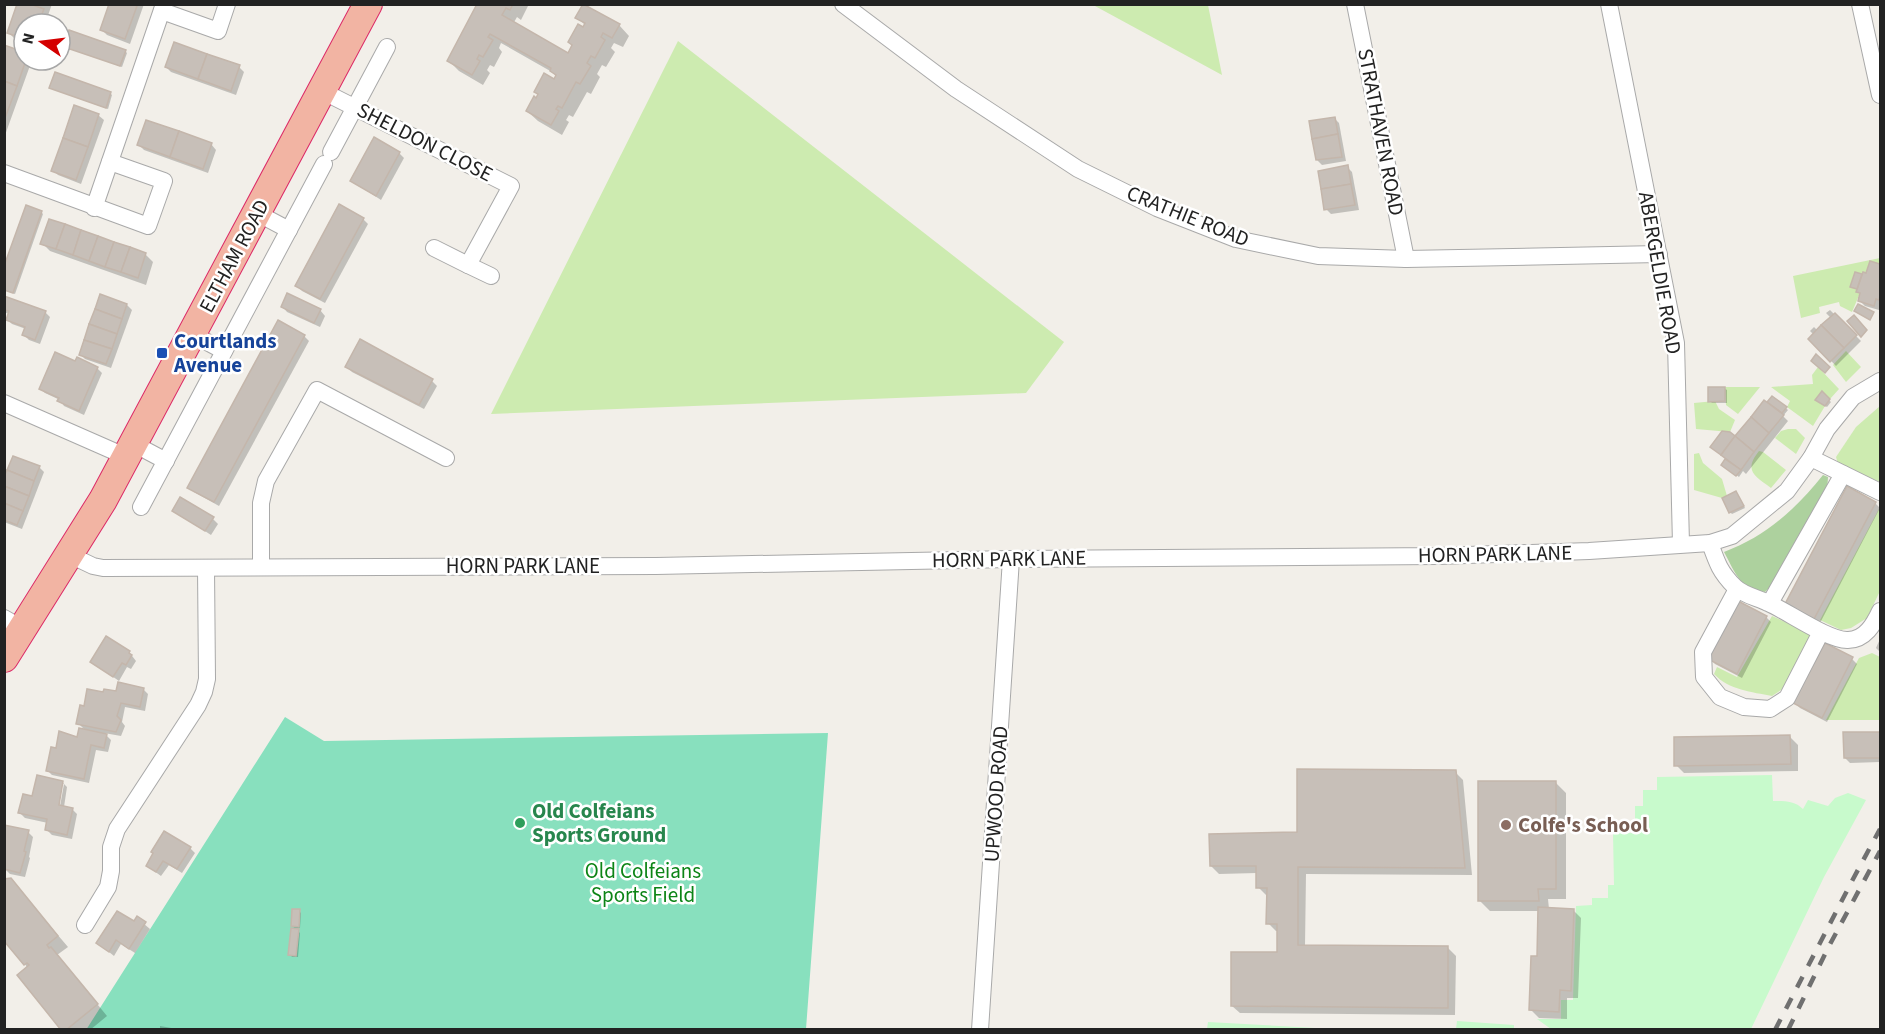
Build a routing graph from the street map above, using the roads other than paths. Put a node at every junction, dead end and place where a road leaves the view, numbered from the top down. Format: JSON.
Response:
{"nodes":[{"id":1,"x":227,"y":4,"type":"edge"},
{"id":2,"x":368,"y":4,"type":"edge"},
{"id":3,"x":843,"y":4,"type":"edge"},
{"id":4,"x":1355,"y":4,"type":"edge"},
{"id":5,"x":1609,"y":4,"type":"edge"},
{"id":6,"x":1860,"y":4,"type":"edge"},
{"id":7,"x":163,"y":8,"type":"edge"},
{"id":8,"x":387,"y":47,"type":"dead end"},
{"id":9,"x":322,"y":91,"type":"junction"},
{"id":10,"x":1881,"y":95,"type":"edge"},
{"id":11,"x":355,"y":107,"type":"junction"},
{"id":12,"x":110,"y":162,"type":"junction"},
{"id":13,"x":4,"y":173,"type":"edge"},
{"id":14,"x":94,"y":207,"type":"junction"},
{"id":15,"x":257,"y":213,"type":"junction"},
{"id":16,"x":289,"y":230,"type":"junction"},
{"id":17,"x":434,"y":248,"type":"dead end"},
{"id":18,"x":1659,"y":254,"type":"junction"},
{"id":19,"x":1406,"y":260,"type":"junction"},
{"id":20,"x":468,"y":265,"type":"junction"},
{"id":21,"x":491,"y":276,"type":"dead end"},
{"id":22,"x":192,"y":334,"type":"junction"},
{"id":23,"x":224,"y":351,"type":"junction"},
{"id":24,"x":1881,"y":381,"type":"edge"},
{"id":25,"x":4,"y":403,"type":"edge"},
{"id":26,"x":131,"y":450,"type":"junction"},
{"id":27,"x":446,"y":458,"type":"dead end"},
{"id":28,"x":1810,"y":458,"type":"junction"},
{"id":29,"x":166,"y":461,"type":"junction"},
{"id":30,"x":1843,"y":474,"type":"junction"},
{"id":31,"x":1881,"y":492,"type":"edge"},
{"id":32,"x":141,"y":507,"type":"dead end"},
{"id":33,"x":1710,"y":543,"type":"junction"},
{"id":34,"x":1680,"y":544,"type":"junction"},
{"id":35,"x":70,"y":555,"type":"junction"},
{"id":36,"x":1011,"y":558,"type":"junction"},
{"id":37,"x":261,"y":567,"type":"junction"},
{"id":38,"x":206,"y":568,"type":"junction"},
{"id":39,"x":1737,"y":589,"type":"junction"},
{"id":40,"x":1770,"y":603,"type":"junction"},
{"id":41,"x":1881,"y":610,"type":"edge"},
{"id":42,"x":14,"y":623,"type":"edge"},
{"id":43,"x":1821,"y":632,"type":"junction"},
{"id":44,"x":4,"y":658,"type":"edge"},
{"id":45,"x":86,"y":925,"type":"dead end"},
{"id":46,"x":980,"y":1029,"type":"edge"}],
"edges":[{"from":1,"to":7,"type":"street"},
{"from":2,"to":9,"type":"highway","name":"ELTHAM ROAD"},
{"from":3,"to":19,"type":"street","name":"CRATHIE ROAD"},
{"from":4,"to":19,"type":"street","name":"STRATHAVEN ROAD"},
{"from":5,"to":18,"type":"street","name":"ABERGELDIE ROAD"},
{"from":6,"to":10,"type":"street"},
{"from":7,"to":12,"type":"street"},
{"from":8,"to":11,"type":"street"},
{"from":9,"to":11,"type":"street","name":"SHELDON CLOSE"},
{"from":9,"to":15,"type":"highway","name":"ELTHAM ROAD"},
{"from":11,"to":16,"type":"street"},
{"from":11,"to":20,"type":"street","name":"SHELDON CLOSE"},
{"from":12,"to":14,"type":"street"},
{"from":12,"to":14,"type":"street"},
{"from":13,"to":14,"type":"street"},
{"from":15,"to":16,"type":"street"},
{"from":15,"to":22,"type":"highway","name":"ELTHAM ROAD"},
{"from":16,"to":23,"type":"street"},
{"from":17,"to":20,"type":"street"},
{"from":18,"to":19,"type":"street","name":"CRATHIE ROAD"},
{"from":18,"to":34,"type":"street","name":"ABERGELDIE ROAD"},
{"from":20,"to":21,"type":"street"},
{"from":22,"to":23,"type":"street"},
{"from":22,"to":26,"type":"highway","name":"ELTHAM ROAD"},
{"from":23,"to":29,"type":"street"},
{"from":24,"to":28,"type":"street","name":"HORN PARK LANE"},
{"from":25,"to":26,"type":"street"},
{"from":26,"to":29,"type":"street"},
{"from":26,"to":35,"type":"highway","name":"ELTHAM ROAD"},
{"from":27,"to":37,"type":"street"},
{"from":28,"to":30,"type":"street"},
{"from":28,"to":33,"type":"street","name":"HORN PARK LANE"},
{"from":29,"to":32,"type":"street"},
{"from":30,"to":31,"type":"street"},
{"from":30,"to":40,"type":"street"},
{"from":33,"to":34,"type":"street","name":"HORN PARK LANE"},
{"from":33,"to":39,"type":"street"},
{"from":34,"to":36,"type":"street","name":"HORN PARK LANE"},
{"from":35,"to":38,"type":"street","name":"HORN PARK LANE"},
{"from":35,"to":42,"type":"highway","name":"ELTHAM ROAD"},
{"from":36,"to":37,"type":"street","name":"HORN PARK LANE"},
{"from":36,"to":46,"type":"street","name":"UPWOOD ROAD"},
{"from":37,"to":38,"type":"street","name":"HORN PARK LANE"},
{"from":38,"to":45,"type":"street"},
{"from":39,"to":40,"type":"street"},
{"from":39,"to":43,"type":"street"},
{"from":40,"to":43,"type":"street"},
{"from":41,"to":43,"type":"street"},
{"from":42,"to":44,"type":"highway","name":"ELTHAM ROAD"}]}
